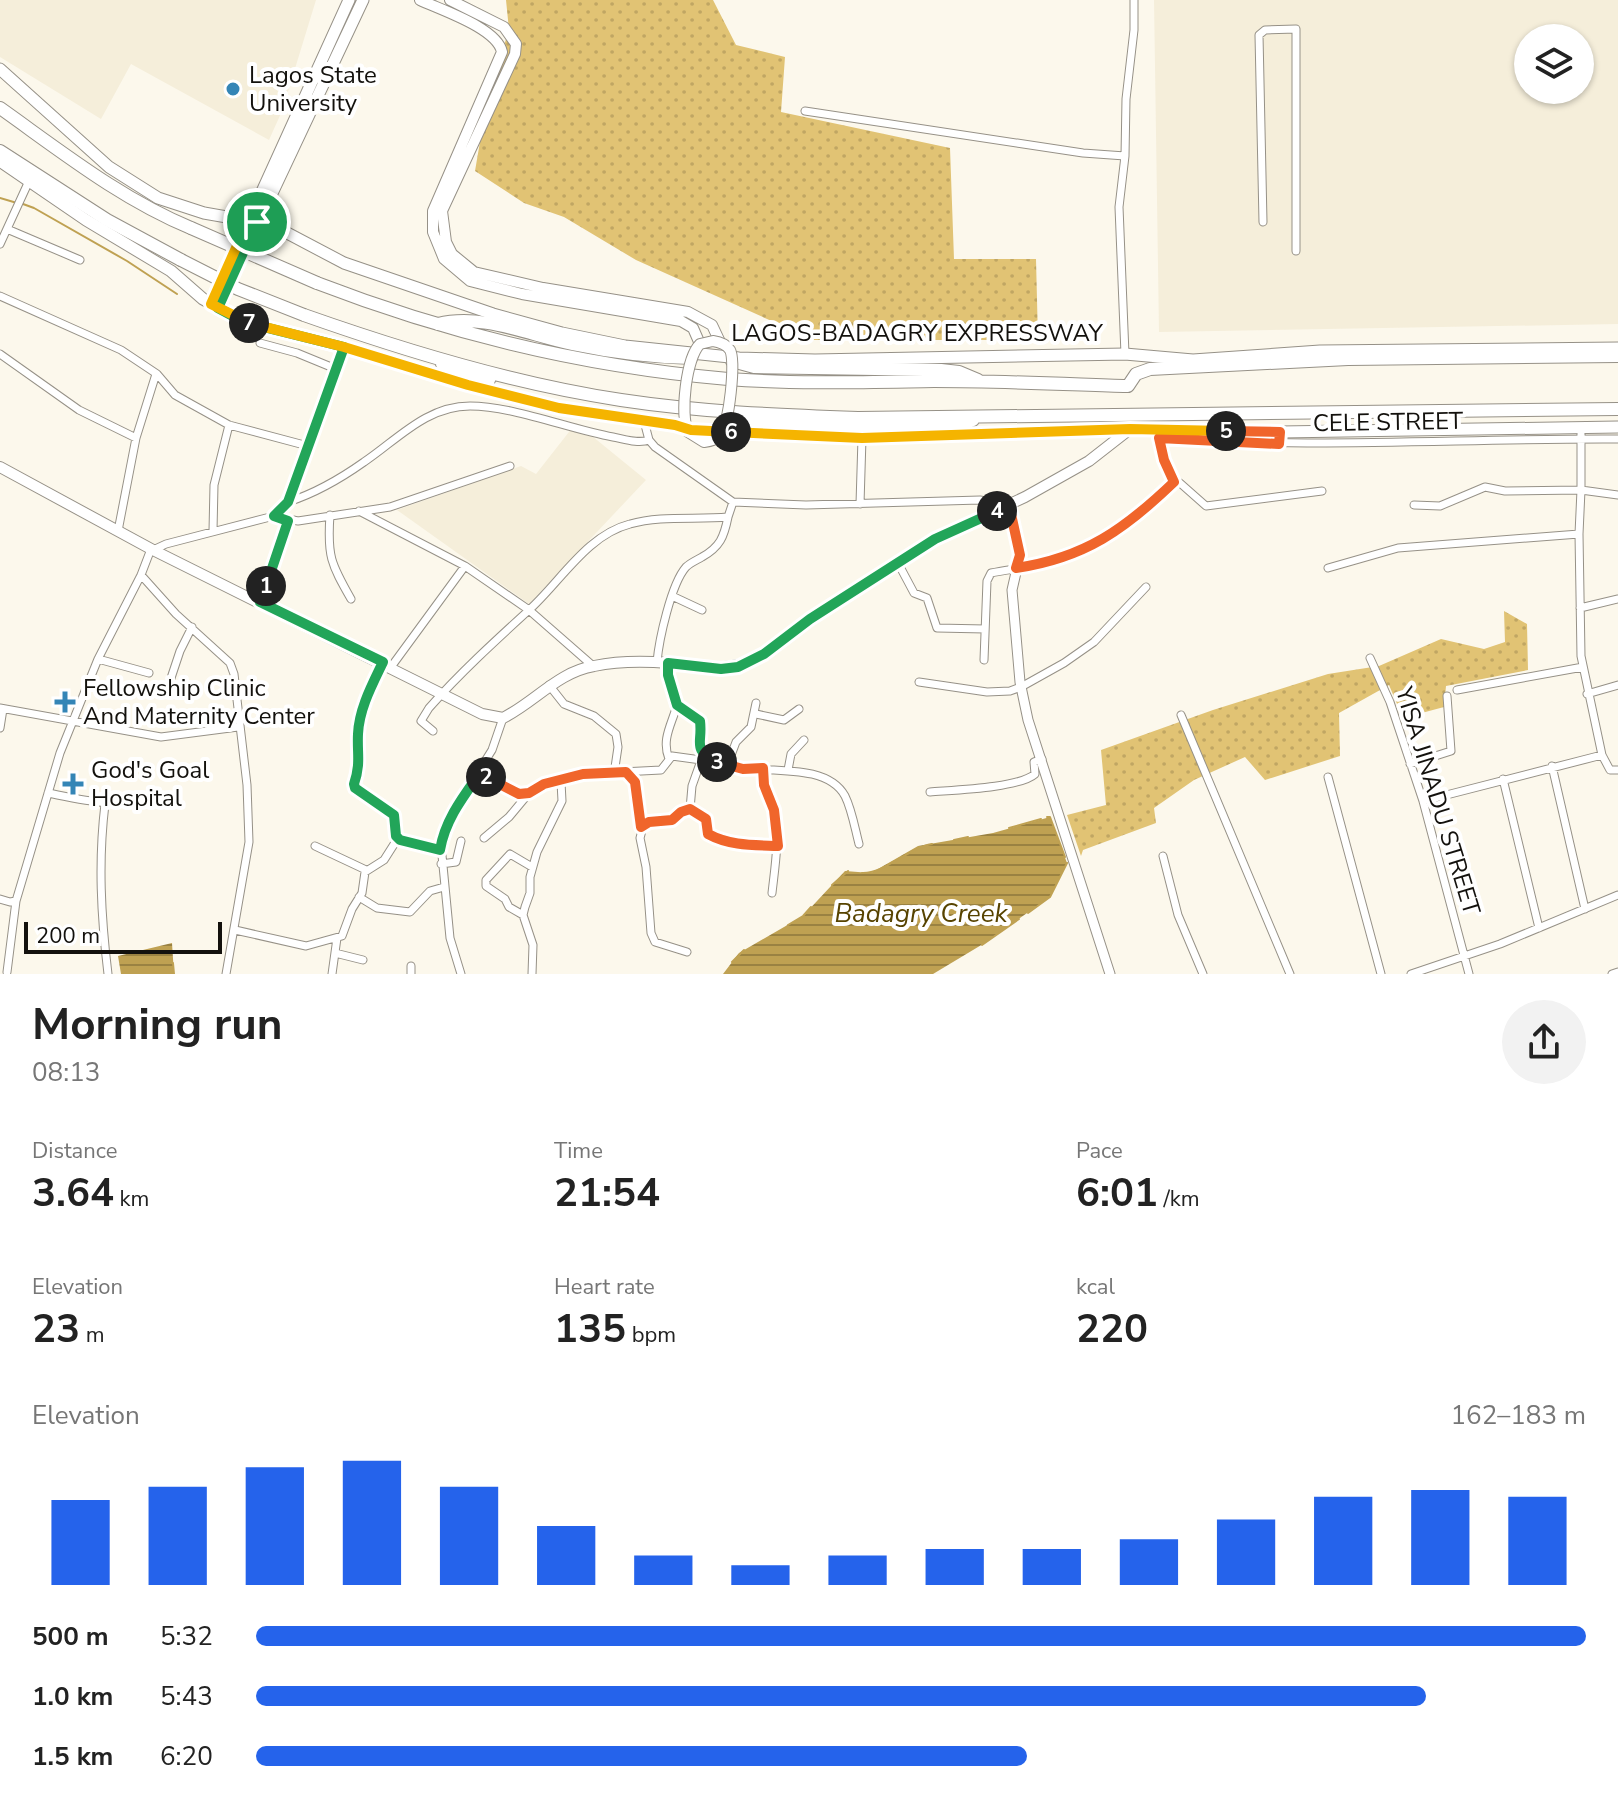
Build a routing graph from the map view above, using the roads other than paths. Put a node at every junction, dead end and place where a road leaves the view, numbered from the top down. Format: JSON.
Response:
{"nodes":[{"id":1,"x":349,"y":0,"type":"edge"},
{"id":2,"x":363,"y":0,"type":"edge"},
{"id":3,"x":420,"y":0,"type":"edge"},
{"id":4,"x":450,"y":0,"type":"edge"},
{"id":5,"x":1134,"y":0,"type":"edge"},
{"id":6,"x":0,"y":69,"type":"edge"},
{"id":7,"x":0,"y":108,"type":"edge"},
{"id":8,"x":805,"y":111,"type":"dead end"},
{"id":9,"x":0,"y":151,"type":"edge"},
{"id":10,"x":1125,"y":156,"type":"junction"},
{"id":11,"x":0,"y":161,"type":"edge"},
{"id":12,"x":29,"y":181,"type":"junction"},
{"id":13,"x":252,"y":222,"type":"junction"},
{"id":14,"x":1263,"y":222,"type":"dead end"},
{"id":15,"x":4,"y":231,"type":"edge"},
{"id":16,"x":0,"y":244,"type":"edge"},
{"id":17,"x":1296,"y":251,"type":"dead end"},
{"id":18,"x":80,"y":260,"type":"dead end"},
{"id":19,"x":0,"y":296,"type":"edge"},
{"id":20,"x":580,"y":300,"type":"junction"},
{"id":21,"x":215,"y":306,"type":"junction"},
{"id":22,"x":435,"y":324,"type":"junction"},
{"id":23,"x":720,"y":342,"type":"junction"},
{"id":24,"x":260,"y":343,"type":"dead end"},
{"id":25,"x":700,"y":344,"type":"junction"},
{"id":26,"x":344,"y":347,"type":"junction"},
{"id":27,"x":1618,"y":348,"type":"edge"},
{"id":28,"x":0,"y":354,"type":"edge"},
{"id":29,"x":1125,"y":354,"type":"junction"},
{"id":30,"x":430,"y":355,"type":"junction"},
{"id":31,"x":1618,"y":356,"type":"edge"},
{"id":32,"x":691,"y":358,"type":"junction"},
{"id":33,"x":732,"y":361,"type":"junction"},
{"id":34,"x":336,"y":369,"type":"junction"},
{"id":35,"x":157,"y":374,"type":"junction"},
{"id":36,"x":982,"y":382,"type":"junction"},
{"id":37,"x":1618,"y":409,"type":"edge"},
{"id":38,"x":979,"y":416,"type":"junction"},
{"id":39,"x":684,"y":417,"type":"junction"},
{"id":40,"x":644,"y":421,"type":"junction"},
{"id":41,"x":726,"y":422,"type":"junction"},
{"id":42,"x":229,"y":425,"type":"junction"},
{"id":43,"x":1618,"y":427,"type":"edge"},
{"id":44,"x":1130,"y":429,"type":"junction"},
{"id":45,"x":1107,"y":430,"type":"junction"},
{"id":46,"x":1581,"y":433,"type":"junction"},
{"id":47,"x":136,"y":438,"type":"junction"},
{"id":48,"x":862,"y":438,"type":"junction"},
{"id":49,"x":1280,"y":438,"type":"junction"},
{"id":50,"x":1618,"y":439,"type":"edge"},
{"id":51,"x":649,"y":440,"type":"junction"},
{"id":52,"x":308,"y":446,"type":"junction"},
{"id":53,"x":1096,"y":456,"type":"junction"},
{"id":54,"x":510,"y":466,"type":"dead end"},
{"id":55,"x":0,"y":467,"type":"edge"},
{"id":56,"x":1174,"y":482,"type":"junction"},
{"id":57,"x":1581,"y":490,"type":"junction"},
{"id":58,"x":1322,"y":491,"type":"dead end"},
{"id":59,"x":1618,"y":495,"type":"edge"},
{"id":60,"x":288,"y":502,"type":"junction"},
{"id":61,"x":733,"y":502,"type":"junction"},
{"id":62,"x":860,"y":504,"type":"junction"},
{"id":63,"x":1414,"y":505,"type":"dead end"},
{"id":64,"x":390,"y":507,"type":"junction"},
{"id":65,"x":1004,"y":507,"type":"junction"},
{"id":66,"x":359,"y":511,"type":"junction"},
{"id":67,"x":330,"y":515,"type":"junction"},
{"id":68,"x":274,"y":516,"type":"junction"},
{"id":69,"x":728,"y":517,"type":"junction"},
{"id":70,"x":288,"y":521,"type":"junction"},
{"id":71,"x":384,"y":523,"type":"junction"},
{"id":72,"x":118,"y":531,"type":"junction"},
{"id":73,"x":213,"y":531,"type":"junction"},
{"id":74,"x":1579,"y":534,"type":"junction"},
{"id":75,"x":152,"y":549,"type":"junction"},
{"id":76,"x":898,"y":563,"type":"junction"},
{"id":77,"x":465,"y":566,"type":"junction"},
{"id":78,"x":1016,"y":568,"type":"junction"},
{"id":79,"x":1328,"y":568,"type":"dead end"},
{"id":80,"x":141,"y":575,"type":"junction"},
{"id":81,"x":1146,"y":587,"type":"dead end"},
{"id":82,"x":672,"y":596,"type":"junction"},
{"id":83,"x":351,"y":599,"type":"dead end"},
{"id":84,"x":1618,"y":599,"type":"edge"},
{"id":85,"x":260,"y":602,"type":"junction"},
{"id":86,"x":1580,"y":608,"type":"junction"},
{"id":87,"x":529,"y":610,"type":"junction"},
{"id":88,"x":702,"y":610,"type":"dead end"},
{"id":89,"x":192,"y":627,"type":"junction"},
{"id":90,"x":985,"y":629,"type":"junction"},
{"id":91,"x":1370,"y":658,"type":"dead end"},
{"id":92,"x":98,"y":659,"type":"junction"},
{"id":93,"x":984,"y":660,"type":"dead end"},
{"id":94,"x":663,"y":663,"type":"junction"},
{"id":95,"x":387,"y":665,"type":"junction"},
{"id":96,"x":593,"y":666,"type":"junction"},
{"id":97,"x":1583,"y":667,"type":"junction"},
{"id":98,"x":149,"y":673,"type":"dead end"},
{"id":99,"x":919,"y":682,"type":"dead end"},
{"id":100,"x":549,"y":685,"type":"junction"},
{"id":101,"x":1618,"y":685,"type":"edge"},
{"id":102,"x":1021,"y":687,"type":"junction"},
{"id":103,"x":1457,"y":690,"type":"dead end"},
{"id":104,"x":166,"y":693,"type":"dead end"},
{"id":105,"x":442,"y":694,"type":"junction"},
{"id":106,"x":1587,"y":694,"type":"junction"},
{"id":107,"x":1447,"y":696,"type":"dead end"},
{"id":108,"x":756,"y":703,"type":"dead end"},
{"id":109,"x":677,"y":705,"type":"junction"},
{"id":110,"x":2,"y":709,"type":"edge"},
{"id":111,"x":799,"y":709,"type":"dead end"},
{"id":112,"x":756,"y":714,"type":"junction"},
{"id":113,"x":1181,"y":715,"type":"dead end"},
{"id":114,"x":503,"y":718,"type":"junction"},
{"id":115,"x":74,"y":723,"type":"junction"},
{"id":116,"x":238,"y":727,"type":"junction"},
{"id":117,"x":0,"y":728,"type":"edge"},
{"id":118,"x":433,"y":731,"type":"dead end"},
{"id":119,"x":804,"y":740,"type":"dead end"},
{"id":120,"x":1602,"y":755,"type":"junction"},
{"id":121,"x":702,"y":757,"type":"junction"},
{"id":122,"x":669,"y":759,"type":"junction"},
{"id":123,"x":1042,"y":759,"type":"junction"},
{"id":124,"x":1410,"y":764,"type":"junction"},
{"id":125,"x":727,"y":766,"type":"junction"},
{"id":126,"x":1552,"y":766,"type":"junction"},
{"id":127,"x":763,"y":768,"type":"junction"},
{"id":128,"x":788,"y":770,"type":"junction"},
{"id":129,"x":1618,"y":770,"type":"edge"},
{"id":130,"x":626,"y":772,"type":"junction"},
{"id":131,"x":480,"y":773,"type":"junction"},
{"id":132,"x":614,"y":774,"type":"junction"},
{"id":133,"x":1328,"y":777,"type":"dead end"},
{"id":134,"x":1503,"y":779,"type":"junction"},
{"id":135,"x":561,"y":782,"type":"junction"},
{"id":136,"x":930,"y":792,"type":"dead end"},
{"id":137,"x":48,"y":793,"type":"junction"},
{"id":138,"x":529,"y":793,"type":"junction"},
{"id":139,"x":154,"y":794,"type":"dead end"},
{"id":140,"x":1423,"y":801,"type":"junction"},
{"id":141,"x":105,"y":804,"type":"junction"},
{"id":142,"x":690,"y":809,"type":"junction"},
{"id":143,"x":641,"y":827,"type":"junction"},
{"id":144,"x":398,"y":838,"type":"junction"},
{"id":145,"x":484,"y":838,"type":"dead end"},
{"id":146,"x":461,"y":841,"type":"dead end"},
{"id":147,"x":859,"y":844,"type":"dead end"},
{"id":148,"x":315,"y":846,"type":"dead end"},
{"id":149,"x":778,"y":846,"type":"junction"},
{"id":150,"x":440,"y":850,"type":"junction"},
{"id":151,"x":1163,"y":856,"type":"dead end"},
{"id":152,"x":441,"y":864,"type":"junction"},
{"id":153,"x":532,"y":867,"type":"junction"},
{"id":154,"x":366,"y":870,"type":"junction"},
{"id":155,"x":444,"y":887,"type":"junction"},
{"id":156,"x":772,"y":893,"type":"dead end"},
{"id":157,"x":1618,"y":895,"type":"edge"},
{"id":158,"x":359,"y":897,"type":"junction"},
{"id":159,"x":0,"y":899,"type":"edge"},
{"id":160,"x":16,"y":901,"type":"junction"},
{"id":161,"x":1585,"y":909,"type":"junction"},
{"id":162,"x":523,"y":915,"type":"junction"},
{"id":163,"x":1539,"y":928,"type":"junction"},
{"id":164,"x":235,"y":930,"type":"junction"},
{"id":165,"x":337,"y":938,"type":"junction"},
{"id":166,"x":687,"y":952,"type":"dead end"},
{"id":167,"x":335,"y":953,"type":"junction"},
{"id":168,"x":1463,"y":957,"type":"junction"},
{"id":169,"x":363,"y":960,"type":"dead end"},
{"id":170,"x":7,"y":972,"type":"edge"},
{"id":171,"x":1618,"y":972,"type":"edge"},
{"id":172,"x":108,"y":974,"type":"edge"},
{"id":173,"x":226,"y":974,"type":"edge"},
{"id":174,"x":332,"y":974,"type":"edge"},
{"id":175,"x":461,"y":974,"type":"edge"},
{"id":176,"x":532,"y":974,"type":"edge"},
{"id":177,"x":1110,"y":974,"type":"edge"},
{"id":178,"x":1203,"y":974,"type":"edge"},
{"id":179,"x":1290,"y":974,"type":"edge"},
{"id":180,"x":1381,"y":974,"type":"edge"},
{"id":181,"x":1411,"y":974,"type":"edge"},
{"id":182,"x":1469,"y":974,"type":"edge"},
{"id":183,"x":1612,"y":974,"type":"edge"}],
"edges":[{"from":1,"to":13,"type":"main road"},
{"from":2,"to":13,"type":"main road"},
{"from":3,"to":20,"type":"main road"},
{"from":4,"to":20,"type":"main road"},
{"from":5,"to":10,"type":"street"},
{"from":6,"to":13,"type":"main road","name":"LAGOS-BADAGRY EXPRESSWAY"},
{"from":7,"to":22,"type":"highway","name":"LAGOS-BADAGRY EXPRESSWAY","bridge":true},
{"from":8,"to":10,"type":"street"},
{"from":9,"to":30,"type":"highway","bridge":true},
{"from":10,"to":29,"type":"street"},
{"from":11,"to":12,"type":"main road"},
{"from":12,"to":15,"type":"street"},
{"from":12,"to":21,"type":"main road"},
{"from":13,"to":21,"type":"main road"},
{"from":13,"to":29,"type":"main road","name":"LAGOS-BADAGRY EXPRESSWAY"},
{"from":14,"to":17,"type":"street"},
{"from":15,"to":16,"type":"street"},
{"from":15,"to":18,"type":"street"},
{"from":19,"to":35,"type":"street"},
{"from":20,"to":23,"type":"main road"},
{"from":20,"to":25,"type":"main road"},
{"from":21,"to":26,"type":"main road"},
{"from":22,"to":32,"type":"highway"},
{"from":22,"to":36,"type":"highway","name":"LAGOS-BADAGRY EXPRESSWAY"},
{"from":23,"to":25,"type":"main road","bridge":true},
{"from":23,"to":33,"type":"main road","bridge":true},
{"from":24,"to":34,"type":"street"},
{"from":25,"to":32,"type":"main road","bridge":true},
{"from":26,"to":34,"type":"street"},
{"from":26,"to":40,"type":"main road"},
{"from":27,"to":29,"type":"main road","name":"LAGOS-BADAGRY EXPRESSWAY"},
{"from":28,"to":47,"type":"street"},
{"from":30,"to":38,"type":"highway"},
{"from":30,"to":39,"type":"highway"},
{"from":31,"to":36,"type":"highway","name":"LAGOS-BADAGRY EXPRESSWAY"},
{"from":32,"to":39,"type":"main road","bridge":true},
{"from":33,"to":36,"type":"highway"},
{"from":33,"to":41,"type":"main road","bridge":true},
{"from":34,"to":52,"type":"street"},
{"from":35,"to":42,"type":"street"},
{"from":35,"to":47,"type":"street"},
{"from":37,"to":38,"type":"highway"},
{"from":38,"to":41,"type":"highway"},
{"from":39,"to":41,"type":"main road","bridge":true},
{"from":40,"to":48,"type":"main road"},
{"from":40,"to":51,"type":"street"},
{"from":42,"to":52,"type":"street"},
{"from":42,"to":73,"type":"street"},
{"from":43,"to":46,"type":"main road"},
{"from":44,"to":45,"type":"main road"},
{"from":44,"to":49,"type":"main road"},
{"from":44,"to":53,"type":"main road"},
{"from":45,"to":48,"type":"main road"},
{"from":45,"to":53,"type":"main road"},
{"from":46,"to":49,"type":"main road"},
{"from":46,"to":50,"type":"street"},
{"from":46,"to":57,"type":"street"},
{"from":47,"to":72,"type":"street"},
{"from":48,"to":62,"type":"street"},
{"from":49,"to":56,"type":"street","name":"CELE STREET"},
{"from":51,"to":60,"type":"street"},
{"from":51,"to":61,"type":"street"},
{"from":52,"to":60,"type":"street"},
{"from":53,"to":65,"type":"main road"},
{"from":54,"to":64,"type":"street"},
{"from":55,"to":72,"type":"main road"},
{"from":56,"to":58,"type":"street"},
{"from":56,"to":78,"type":"street"},
{"from":57,"to":59,"type":"street"},
{"from":57,"to":63,"type":"street"},
{"from":57,"to":74,"type":"street"},
{"from":60,"to":68,"type":"street"},
{"from":61,"to":62,"type":"street"},
{"from":61,"to":69,"type":"street"},
{"from":62,"to":65,"type":"street"},
{"from":64,"to":66,"type":"street"},
{"from":64,"to":71,"type":"street"},
{"from":65,"to":76,"type":"main road"},
{"from":65,"to":78,"type":"street"},
{"from":66,"to":67,"type":"street"},
{"from":66,"to":71,"type":"street"},
{"from":67,"to":70,"type":"street"},
{"from":67,"to":83,"type":"street"},
{"from":68,"to":70,"type":"street"},
{"from":68,"to":73,"type":"street"},
{"from":69,"to":82,"type":"street"},
{"from":69,"to":87,"type":"street"},
{"from":70,"to":85,"type":"street"},
{"from":71,"to":77,"type":"street"},
{"from":72,"to":75,"type":"main road"},
{"from":73,"to":75,"type":"street"},
{"from":74,"to":79,"type":"street"},
{"from":74,"to":86,"type":"street"},
{"from":75,"to":80,"type":"street"},
{"from":75,"to":85,"type":"main road"},
{"from":76,"to":90,"type":"street"},
{"from":76,"to":94,"type":"main road"},
{"from":77,"to":87,"type":"street"},
{"from":77,"to":95,"type":"street"},
{"from":78,"to":90,"type":"street"},
{"from":78,"to":102,"type":"street"},
{"from":80,"to":89,"type":"street"},
{"from":80,"to":92,"type":"street"},
{"from":81,"to":102,"type":"street"},
{"from":82,"to":88,"type":"street"},
{"from":82,"to":94,"type":"street"},
{"from":84,"to":86,"type":"street"},
{"from":85,"to":95,"type":"main road"},
{"from":86,"to":97,"type":"street"},
{"from":87,"to":96,"type":"street"},
{"from":87,"to":105,"type":"street"},
{"from":89,"to":104,"type":"street"},
{"from":89,"to":116,"type":"street"},
{"from":90,"to":93,"type":"street"},
{"from":91,"to":124,"type":"street","name":"YISA JINADU STREET"},
{"from":92,"to":98,"type":"street"},
{"from":92,"to":115,"type":"street"},
{"from":94,"to":96,"type":"main road"},
{"from":94,"to":109,"type":"street"},
{"from":95,"to":105,"type":"main road"},
{"from":95,"to":144,"type":"street"},
{"from":96,"to":100,"type":"main road"},
{"from":97,"to":103,"type":"street"},
{"from":97,"to":106,"type":"street"},
{"from":99,"to":102,"type":"street"},
{"from":100,"to":114,"type":"main road"},
{"from":100,"to":132,"type":"street"},
{"from":101,"to":106,"type":"street"},
{"from":102,"to":123,"type":"street"},
{"from":105,"to":114,"type":"main road"},
{"from":105,"to":118,"type":"street"},
{"from":106,"to":120,"type":"street"},
{"from":107,"to":124,"type":"street"},
{"from":108,"to":112,"type":"street"},
{"from":109,"to":121,"type":"street"},
{"from":109,"to":122,"type":"street"},
{"from":110,"to":115,"type":"street"},
{"from":110,"to":117,"type":"street"},
{"from":111,"to":112,"type":"street"},
{"from":112,"to":125,"type":"street"},
{"from":113,"to":179,"type":"street"},
{"from":114,"to":131,"type":"street"},
{"from":115,"to":116,"type":"street"},
{"from":115,"to":137,"type":"street"},
{"from":116,"to":164,"type":"street"},
{"from":119,"to":128,"type":"street"},
{"from":120,"to":126,"type":"street"},
{"from":120,"to":129,"type":"street"},
{"from":121,"to":122,"type":"street"},
{"from":121,"to":125,"type":"street"},
{"from":121,"to":142,"type":"street"},
{"from":122,"to":130,"type":"street"},
{"from":123,"to":136,"type":"street"},
{"from":123,"to":177,"type":"street"},
{"from":124,"to":140,"type":"street","name":"YISA JINADU STREET"},
{"from":125,"to":127,"type":"street"},
{"from":126,"to":134,"type":"street"},
{"from":126,"to":161,"type":"street"},
{"from":127,"to":128,"type":"street"},
{"from":127,"to":149,"type":"street"},
{"from":128,"to":147,"type":"street"},
{"from":130,"to":132,"type":"street"},
{"from":130,"to":143,"type":"street"},
{"from":131,"to":138,"type":"street"},
{"from":131,"to":150,"type":"street"},
{"from":132,"to":135,"type":"street"},
{"from":133,"to":180,"type":"street"},
{"from":134,"to":140,"type":"street"},
{"from":134,"to":163,"type":"street"},
{"from":135,"to":138,"type":"street"},
{"from":135,"to":153,"type":"street"},
{"from":137,"to":141,"type":"street"},
{"from":137,"to":160,"type":"street"},
{"from":138,"to":145,"type":"street"},
{"from":139,"to":141,"type":"street"},
{"from":140,"to":168,"type":"street","name":"YISA JINADU STREET"},
{"from":141,"to":172,"type":"street"},
{"from":142,"to":143,"type":"street"},
{"from":142,"to":149,"type":"street"},
{"from":143,"to":166,"type":"street"},
{"from":144,"to":150,"type":"street"},
{"from":144,"to":154,"type":"street"},
{"from":146,"to":152,"type":"street"},
{"from":148,"to":154,"type":"street"},
{"from":149,"to":156,"type":"street"},
{"from":150,"to":152,"type":"street"},
{"from":151,"to":178,"type":"street"},
{"from":152,"to":155,"type":"street"},
{"from":153,"to":162,"type":"street"},
{"from":153,"to":162,"type":"street"},
{"from":154,"to":158,"type":"street"},
{"from":155,"to":158,"type":"street"},
{"from":155,"to":175,"type":"street"},
{"from":157,"to":161,"type":"street"},
{"from":158,"to":165,"type":"street"},
{"from":159,"to":160,"type":"street"},
{"from":160,"to":170,"type":"street"},
{"from":161,"to":163,"type":"street"},
{"from":162,"to":176,"type":"street"},
{"from":163,"to":168,"type":"street"},
{"from":164,"to":165,"type":"street"},
{"from":164,"to":173,"type":"street"},
{"from":165,"to":167,"type":"street"},
{"from":167,"to":169,"type":"street"},
{"from":167,"to":174,"type":"street"},
{"from":168,"to":181,"type":"street"},
{"from":168,"to":182,"type":"street","name":"YISA JINADU STREET"},
{"from":171,"to":183,"type":"street"}]}
